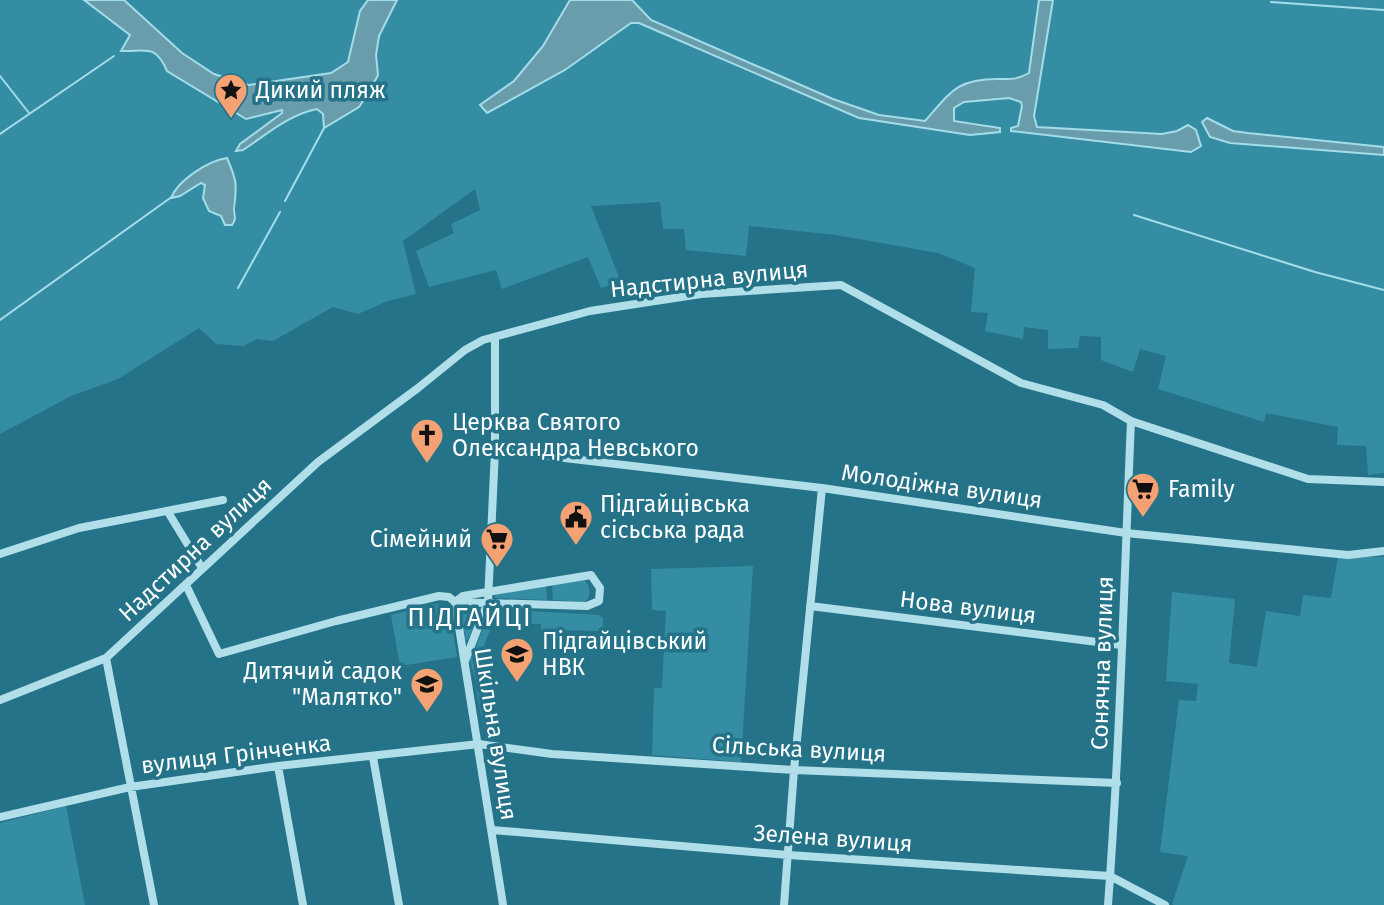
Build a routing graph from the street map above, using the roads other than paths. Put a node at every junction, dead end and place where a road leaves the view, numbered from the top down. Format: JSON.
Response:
{"nodes":[{"id":1,"x":495,"y":337,"type":"junction"},
{"id":2,"x":1131,"y":422,"type":"junction"},
{"id":3,"x":495,"y":450,"type":"junction"},
{"id":4,"x":1384,"y":482,"type":"edge"},
{"id":5,"x":822,"y":488,"type":"junction"},
{"id":6,"x":223,"y":500,"type":"dead end"},
{"id":7,"x":168,"y":512,"type":"junction"},
{"id":8,"x":1126,"y":533,"type":"junction"},
{"id":9,"x":1384,"y":551,"type":"edge"},
{"id":10,"x":0,"y":554,"type":"edge"},
{"id":11,"x":202,"y":568,"type":"junction"},
{"id":12,"x":186,"y":585,"type":"junction"},
{"id":13,"x":488,"y":591,"type":"junction"},
{"id":14,"x":455,"y":602,"type":"junction"},
{"id":15,"x":488,"y":602,"type":"junction"},
{"id":16,"x":810,"y":606,"type":"junction"},
{"id":17,"x":1121,"y":645,"type":"junction"},
{"id":18,"x":106,"y":658,"type":"junction"},
{"id":19,"x":465,"y":661,"type":"junction"},
{"id":20,"x":0,"y":700,"type":"edge"},
{"id":21,"x":479,"y":744,"type":"junction"},
{"id":22,"x":373,"y":757,"type":"junction"},
{"id":23,"x":278,"y":766,"type":"junction"},
{"id":24,"x":794,"y":770,"type":"junction"},
{"id":25,"x":1117,"y":783,"type":"junction"},
{"id":26,"x":130,"y":787,"type":"junction"},
{"id":27,"x":0,"y":817,"type":"edge"},
{"id":28,"x":492,"y":830,"type":"junction"},
{"id":29,"x":788,"y":855,"type":"junction"},
{"id":30,"x":1111,"y":876,"type":"junction"},
{"id":31,"x":154,"y":905,"type":"edge"},
{"id":32,"x":303,"y":905,"type":"edge"},
{"id":33,"x":399,"y":905,"type":"edge"},
{"id":34,"x":503,"y":905,"type":"edge"},
{"id":35,"x":784,"y":905,"type":"edge"},
{"id":36,"x":1108,"y":905,"type":"edge"},
{"id":37,"x":1165,"y":905,"type":"edge"}],
"edges":[{"from":1,"to":2,"type":"street","name":"Надстирна вулиця"},
{"from":1,"to":3,"type":"street"},
{"from":1,"to":11,"type":"street","name":"Надстирна вулиця"},
{"from":2,"to":4,"type":"street","name":"Надстирна вулиця"},
{"from":2,"to":8,"type":"street","name":"Сонячна вулиця"},
{"from":3,"to":5,"type":"street","name":"Молодіжна вулиця"},
{"from":3,"to":13,"type":"street"},
{"from":5,"to":8,"type":"street","name":"Молодіжна вулиця"},
{"from":5,"to":16,"type":"street"},
{"from":6,"to":7,"type":"street"},
{"from":7,"to":10,"type":"street"},
{"from":7,"to":11,"type":"street"},
{"from":8,"to":9,"type":"street","name":"Молодіжна вулиця"},
{"from":8,"to":17,"type":"street","name":"Сонячна вулиця"},
{"from":11,"to":12,"type":"street","name":"Надстирна вулиця"},
{"from":12,"to":14,"type":"street"},
{"from":12,"to":18,"type":"street","name":"Надстирна вулиця"},
{"from":13,"to":14,"type":"street"},
{"from":13,"to":15,"type":"street"},
{"from":13,"to":15,"type":"street"},
{"from":14,"to":15,"type":"street"},
{"from":14,"to":19,"type":"street","name":"Шкільна вулиця"},
{"from":15,"to":19,"type":"street"},
{"from":16,"to":17,"type":"street","name":"Нова вулиця"},
{"from":16,"to":24,"type":"street"},
{"from":17,"to":25,"type":"street","name":"Сонячна вулиця"},
{"from":18,"to":20,"type":"street","name":"Надстирна вулиця"},
{"from":18,"to":26,"type":"street"},
{"from":19,"to":21,"type":"street","name":"Шкільна вулиця"},
{"from":21,"to":22,"type":"street","name":"вулиця Грінченка"},
{"from":21,"to":24,"type":"street","name":"Сільська вулиця"},
{"from":21,"to":28,"type":"street","name":"Шкільна вулиця"},
{"from":22,"to":23,"type":"street","name":"вулиця Грінченка"},
{"from":22,"to":33,"type":"street"},
{"from":23,"to":26,"type":"street","name":"вулиця Грінченка"},
{"from":23,"to":32,"type":"street"},
{"from":24,"to":25,"type":"street","name":"Сільська вулиця"},
{"from":24,"to":29,"type":"street"},
{"from":25,"to":30,"type":"street","name":"Сонячна вулиця"},
{"from":26,"to":27,"type":"street","name":"вулиця Грінченка"},
{"from":26,"to":31,"type":"street"},
{"from":28,"to":29,"type":"street","name":"Зелена вулиця"},
{"from":28,"to":34,"type":"street","name":"Шкільна вулиця"},
{"from":29,"to":30,"type":"street","name":"Зелена вулиця"},
{"from":29,"to":35,"type":"street"},
{"from":30,"to":36,"type":"street","name":"Сонячна вулиця"},
{"from":30,"to":37,"type":"street","name":"Зелена вулиця"}]}
